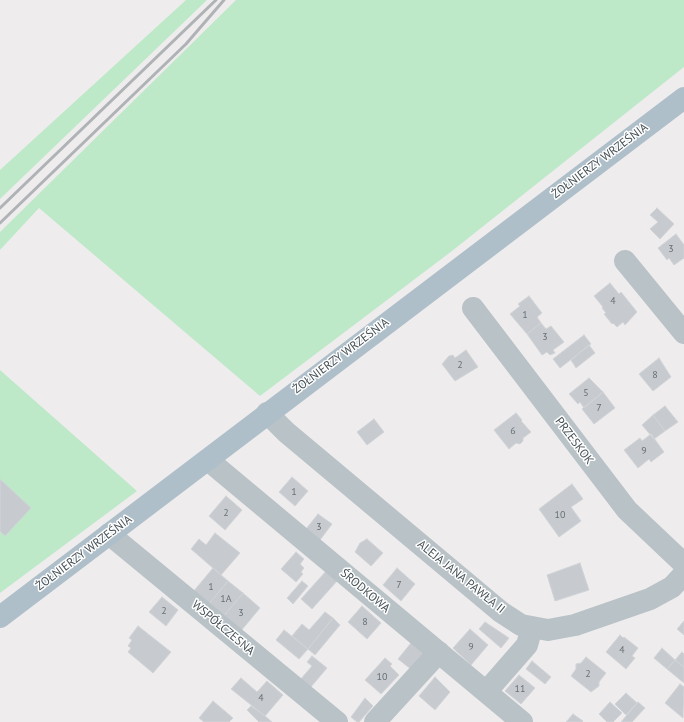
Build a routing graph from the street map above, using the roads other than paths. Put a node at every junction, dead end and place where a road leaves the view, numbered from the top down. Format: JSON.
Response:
{"nodes":[{"id":1,"x":684,"y":98,"type":"edge"},
{"id":2,"x":625,"y":261,"type":"dead end"},
{"id":3,"x":473,"y":308,"type":"dead end"},
{"id":4,"x":684,"y":333,"type":"edge"},
{"id":5,"x":267,"y":413,"type":"junction"},
{"id":6,"x":208,"y":460,"type":"junction"},
{"id":7,"x":109,"y":534,"type":"junction"},
{"id":8,"x":684,"y":564,"type":"edge"},
{"id":9,"x":684,"y":574,"type":"edge"},
{"id":10,"x":0,"y":617,"type":"edge"},
{"id":11,"x":532,"y":627,"type":"junction"},
{"id":12,"x":438,"y":652,"type":"junction"},
{"id":13,"x":486,"y":692,"type":"junction"},
{"id":14,"x":336,"y":722,"type":"edge"},
{"id":15,"x":375,"y":722,"type":"edge"},
{"id":16,"x":522,"y":722,"type":"edge"}],
"edges":[{"from":1,"to":5,"type":"main road","name":"ŻOŁNIERZY WRZEŚNIA"},
{"from":2,"to":4,"type":"street"},
{"from":3,"to":8,"type":"street","name":"PRZESKOK"},
{"from":5,"to":6,"type":"main road","name":"ŻOŁNIERZY WRZEŚNIA"},
{"from":5,"to":11,"type":"street","name":"ALEJA JANA PAWŁA II"},
{"from":6,"to":7,"type":"main road","name":"ŻOŁNIERZY WRZEŚNIA"},
{"from":6,"to":12,"type":"street","name":"ŚRODKOWA"},
{"from":7,"to":10,"type":"main road","name":"ŻOŁNIERZY WRZEŚNIA"},
{"from":7,"to":14,"type":"street","name":"WSPÓŁCZESNA"},
{"from":9,"to":11,"type":"street","name":"ALEJA JANA PAWŁA II"},
{"from":11,"to":13,"type":"street"},
{"from":12,"to":13,"type":"street","name":"ŚRODKOWA"},
{"from":12,"to":15,"type":"street"},
{"from":13,"to":16,"type":"street","name":"ŚRODKOWA"}]}
